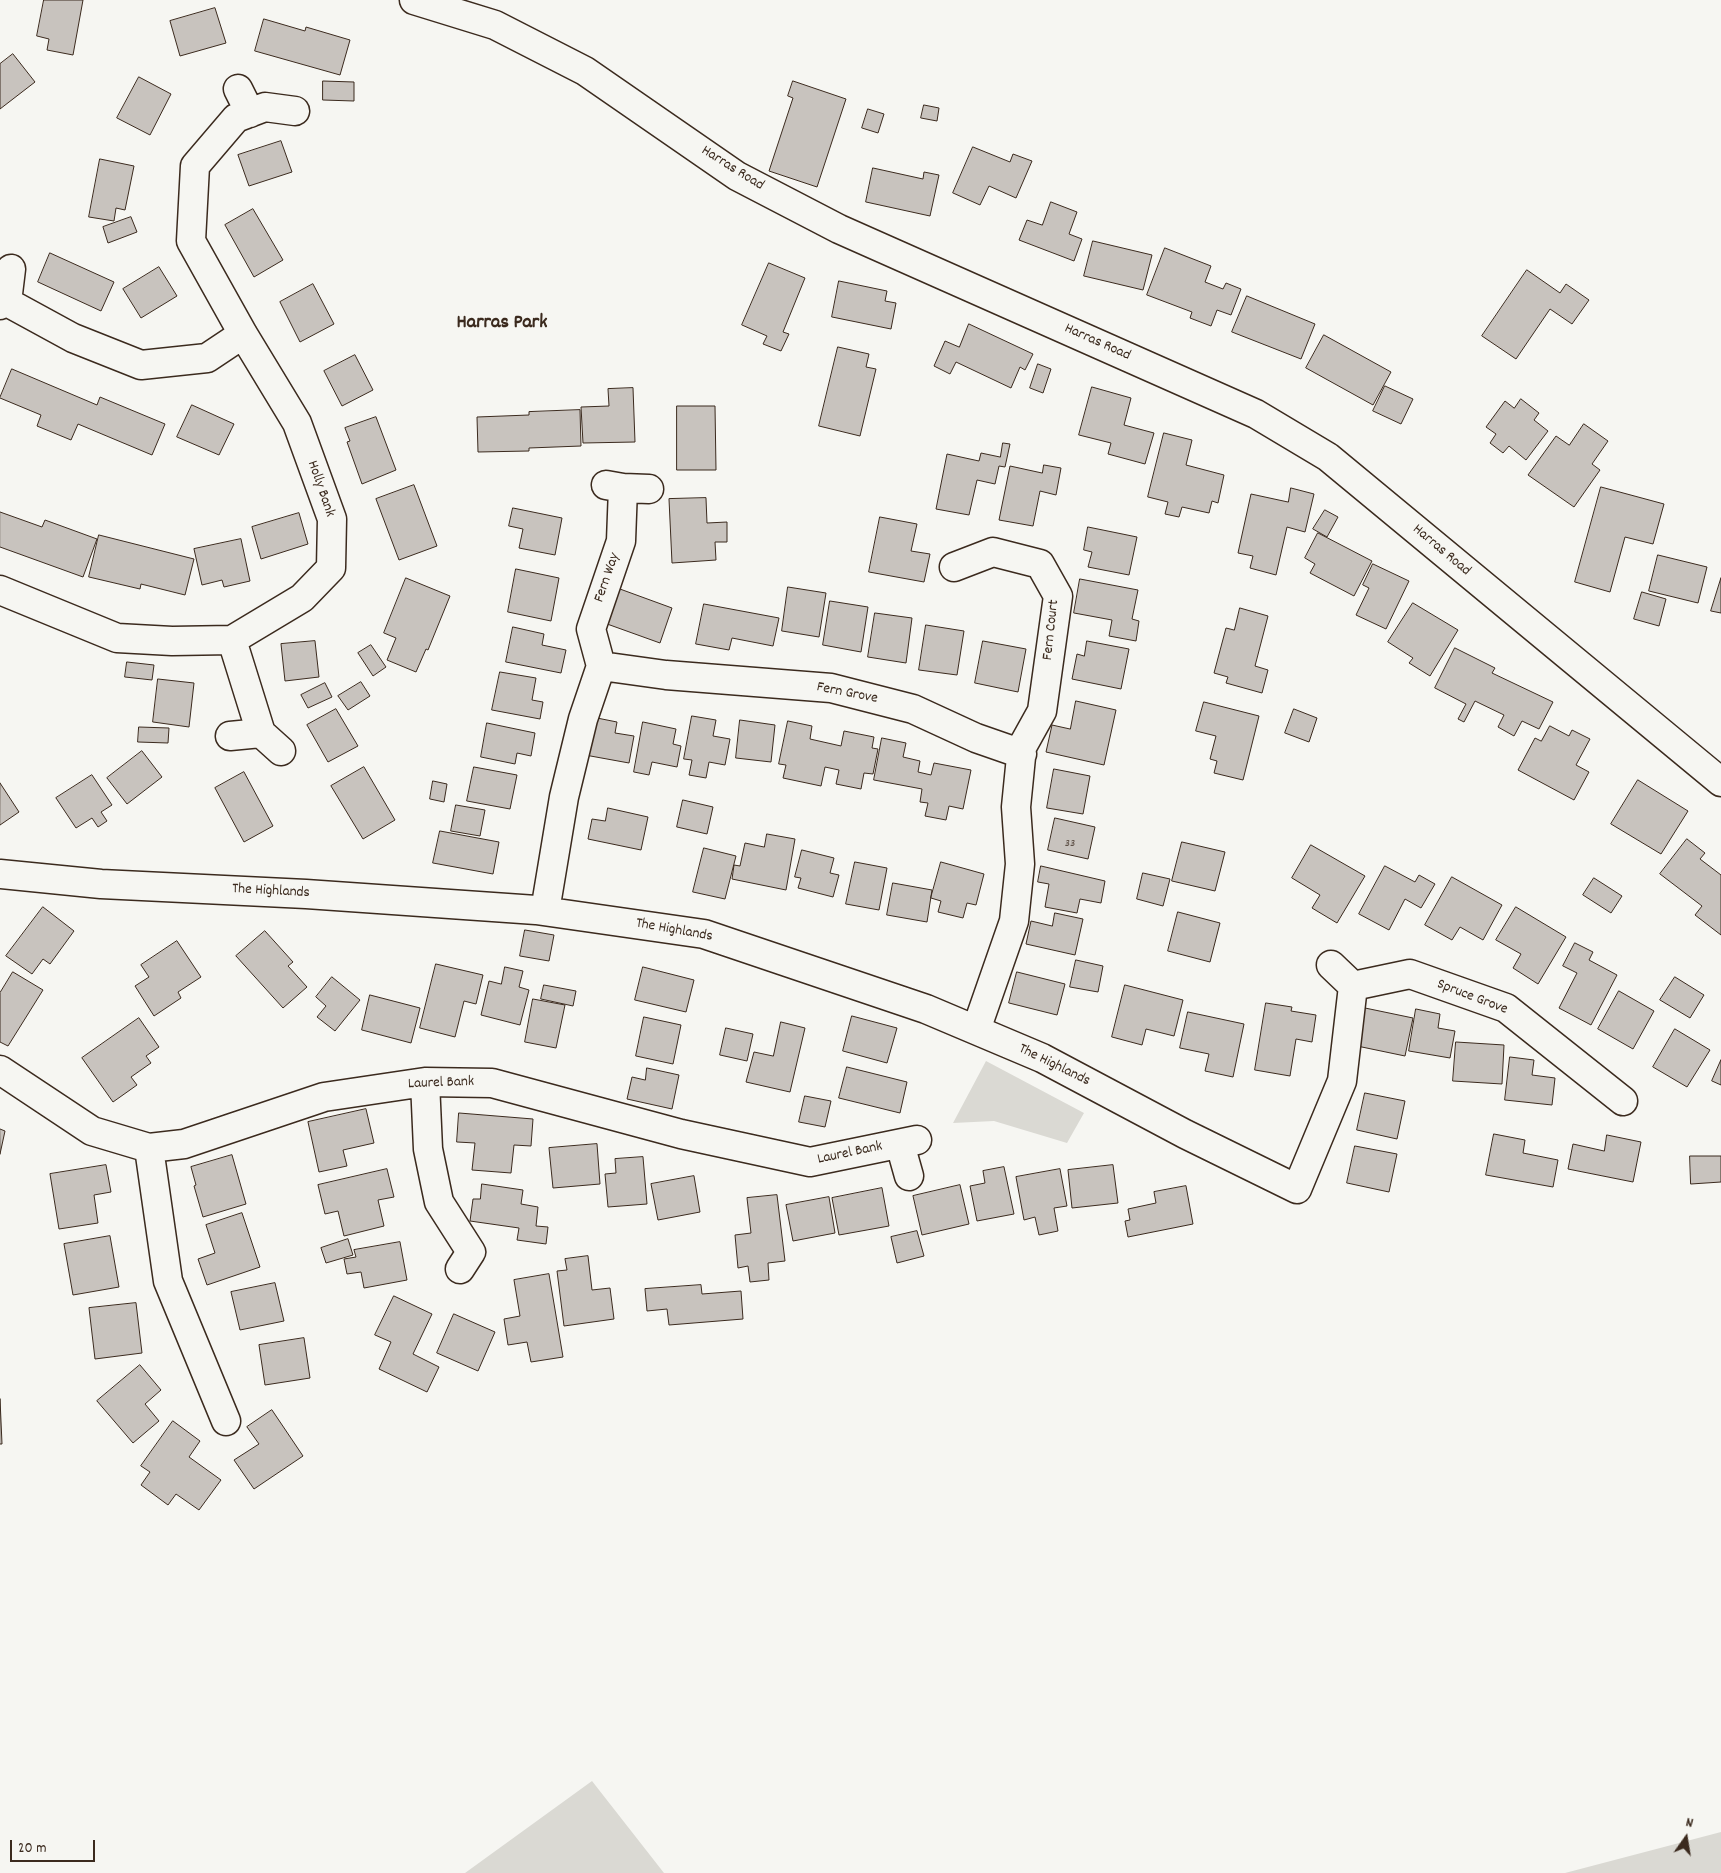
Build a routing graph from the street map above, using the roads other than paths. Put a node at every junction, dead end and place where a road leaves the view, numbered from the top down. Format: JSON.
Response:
{"nodes":[{"id":1,"x":414,"y":0,"type":"edge"},
{"id":2,"x":295,"y":111,"type":"dead end"},
{"id":3,"x":11,"y":270,"type":"dead end"},
{"id":4,"x":4,"y":303,"type":"edge"},
{"id":5,"x":243,"y":334,"type":"junction"},
{"id":6,"x":626,"y":488,"type":"dead end"},
{"id":7,"x":954,"y":567,"type":"dead end"},
{"id":8,"x":0,"y":590,"type":"edge"},
{"id":9,"x":232,"y":640,"type":"junction"},
{"id":10,"x":601,"y":666,"type":"junction"},
{"id":11,"x":230,"y":736,"type":"dead end"},
{"id":12,"x":1022,"y":754,"type":"junction"},
{"id":13,"x":1721,"y":782,"type":"edge"},
{"id":14,"x":0,"y":874,"type":"edge"},
{"id":15,"x":545,"y":911,"type":"junction"},
{"id":16,"x":1331,"y":965,"type":"dead end"},
{"id":17,"x":1353,"y":986,"type":"junction"},
{"id":18,"x":976,"y":1030,"type":"junction"},
{"id":19,"x":0,"y":1070,"type":"edge"},
{"id":20,"x":425,"y":1082,"type":"junction"},
{"id":21,"x":1623,"y":1101,"type":"dead end"},
{"id":22,"x":149,"y":1148,"type":"junction"},
{"id":23,"x":909,"y":1176,"type":"dead end"},
{"id":24,"x":460,"y":1269,"type":"dead end"},
{"id":25,"x":226,"y":1421,"type":"dead end"}],
"edges":[{"from":1,"to":13,"type":"street","name":"Harras Road"},
{"from":2,"to":5,"type":"street","name":"Holly Bank"},
{"from":3,"to":4,"type":"street"},
{"from":4,"to":5,"type":"street"},
{"from":5,"to":9,"type":"street","name":"Holly Bank"},
{"from":6,"to":10,"type":"street","name":"Fern Way"},
{"from":7,"to":12,"type":"street","name":"Fern Court"},
{"from":8,"to":9,"type":"street"},
{"from":9,"to":11,"type":"street"},
{"from":10,"to":12,"type":"street","name":"Fern Grove"},
{"from":10,"to":15,"type":"street"},
{"from":12,"to":18,"type":"street"},
{"from":14,"to":15,"type":"street","name":"The Highlands"},
{"from":15,"to":18,"type":"street","name":"The Highlands"},
{"from":16,"to":17,"type":"street"},
{"from":17,"to":18,"type":"street","name":"The Highlands"},
{"from":17,"to":21,"type":"street","name":"Spruce Grove"},
{"from":19,"to":22,"type":"street","name":"Laurel Bank"},
{"from":20,"to":22,"type":"street","name":"Laurel Bank"},
{"from":20,"to":23,"type":"street","name":"Laurel Bank"},
{"from":20,"to":24,"type":"street"},
{"from":22,"to":25,"type":"street"}]}
